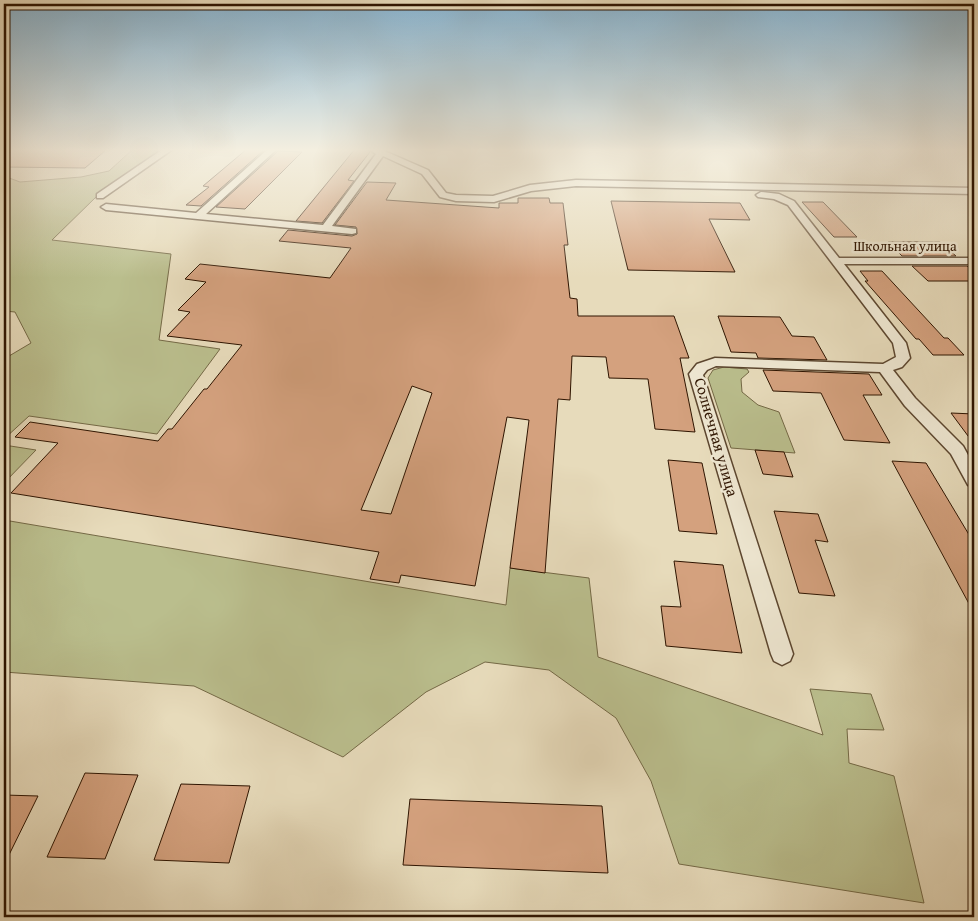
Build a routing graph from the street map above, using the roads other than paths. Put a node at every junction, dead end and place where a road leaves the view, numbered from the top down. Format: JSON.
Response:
{"nodes":[{"id":1,"x":106,"y":192,"type":"edge"},
{"id":2,"x":225,"y":192,"type":"edge"},
{"id":3,"x":352,"y":192,"type":"edge"},
{"id":4,"x":441,"y":192,"type":"edge"},
{"id":5,"x":517,"y":192,"type":"edge"},
{"id":6,"x":744,"y":192,"type":"edge"},
{"id":7,"x":100,"y":196,"type":"dead end"},
{"id":8,"x":106,"y":207,"type":"dead end"},
{"id":9,"x":198,"y":216,"type":"junction"},
{"id":10,"x":325,"y":229,"type":"junction"},
{"id":11,"x":352,"y":231,"type":"dead end"},
{"id":12,"x":836,"y":261,"type":"junction"},
{"id":13,"x":974,"y":262,"type":"edge"},
{"id":14,"x":884,"y":368,"type":"junction"},
{"id":15,"x":957,"y":450,"type":"junction"},
{"id":16,"x":974,"y":450,"type":"edge"},
{"id":17,"x":974,"y":480,"type":"edge"},
{"id":18,"x":782,"y":654,"type":"dead end"}],
"edges":[{"from":1,"to":7,"type":"street"},
{"from":2,"to":9,"type":"street"},
{"from":3,"to":10,"type":"street"},
{"from":4,"to":5,"type":"street"},
{"from":6,"to":12,"type":"street"},
{"from":8,"to":9,"type":"street"},
{"from":9,"to":10,"type":"street"},
{"from":10,"to":11,"type":"street"},
{"from":12,"to":13,"type":"street","name":"Школьная улица"},
{"from":12,"to":14,"type":"street"},
{"from":14,"to":15,"type":"street"},
{"from":14,"to":18,"type":"street","name":"Солнечная улица"},
{"from":15,"to":16,"type":"street"},
{"from":15,"to":17,"type":"street"}]}
